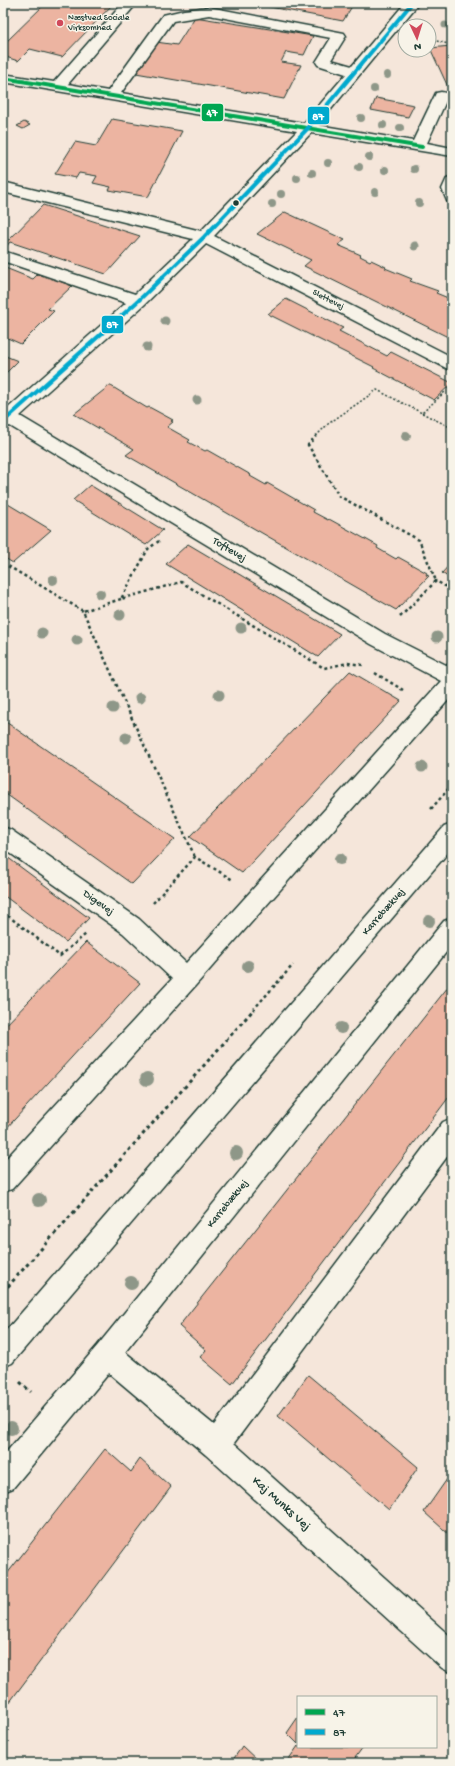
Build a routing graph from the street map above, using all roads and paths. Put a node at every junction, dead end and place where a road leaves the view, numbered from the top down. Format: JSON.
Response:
{"nodes":[{"id":1,"x":130,"y":3,"type":"edge"},
{"id":2,"x":412,"y":3,"type":"edge"},
{"id":3,"x":437,"y":41,"type":"edge"},
{"id":4,"x":452,"y":45,"type":"edge"},
{"id":5,"x":355,"y":72,"type":"junction"},
{"id":6,"x":3,"y":78,"type":"edge"},
{"id":7,"x":58,"y":87,"type":"junction"},
{"id":8,"x":112,"y":96,"type":"junction"},
{"id":9,"x":452,"y":98,"type":"edge"},
{"id":10,"x":308,"y":128,"type":"junction"},
{"id":11,"x":418,"y":146,"type":"junction"},
{"id":12,"x":452,"y":152,"type":"edge"},
{"id":13,"x":452,"y":181,"type":"edge"},
{"id":14,"x":3,"y":187,"type":"edge"},
{"id":15,"x":452,"y":198,"type":"edge"},
{"id":16,"x":204,"y":237,"type":"junction"},
{"id":17,"x":3,"y":256,"type":"edge"},
{"id":18,"x":138,"y":301,"type":"junction"},
{"id":19,"x":452,"y":364,"type":"edge"},
{"id":20,"x":447,"y":390,"type":"dead end"},
{"id":21,"x":422,"y":413,"type":"junction"},
{"id":22,"x":5,"y":418,"type":"edge"},
{"id":23,"x":452,"y":428,"type":"edge"},
{"id":24,"x":183,"y":523,"type":"junction"},
{"id":25,"x":3,"y":562,"type":"edge"},
{"id":26,"x":436,"y":581,"type":"junction"},
{"id":27,"x":452,"y":590,"type":"edge"},
{"id":28,"x":120,"y":598,"type":"junction"},
{"id":29,"x":82,"y":611,"type":"junction"},
{"id":30,"x":378,"y":639,"type":"junction"},
{"id":31,"x":363,"y":665,"type":"dead end"},
{"id":32,"x":370,"y":669,"type":"dead end"},
{"id":33,"x":452,"y":677,"type":"edge"},
{"id":34,"x":452,"y":682,"type":"edge"},
{"id":35,"x":431,"y":707,"type":"junction"},
{"id":36,"x":452,"y":786,"type":"edge"},
{"id":37,"x":426,"y":815,"type":"dead end"},
{"id":38,"x":452,"y":833,"type":"edge"},
{"id":39,"x":3,"y":836,"type":"edge"},
{"id":40,"x":195,"y":857,"type":"dead end"},
{"id":41,"x":452,"y":928,"type":"edge"},
{"id":42,"x":294,"y":964,"type":"dead end"},
{"id":43,"x":187,"y":979,"type":"junction"},
{"id":44,"x":452,"y":1130,"type":"edge"},
{"id":45,"x":3,"y":1180,"type":"edge"},
{"id":46,"x":3,"y":1292,"type":"edge"},
{"id":47,"x":3,"y":1354,"type":"edge"},
{"id":48,"x":107,"y":1354,"type":"junction"},
{"id":49,"x":216,"y":1445,"type":"junction"},
{"id":50,"x":3,"y":1478,"type":"edge"},
{"id":51,"x":452,"y":1658,"type":"edge"}],
"edges":[{"from":1,"to":7,"type":"street"},
{"from":2,"to":5,"type":"street"},
{"from":3,"to":4,"type":"path"},
{"from":5,"to":8,"type":"street"},
{"from":5,"to":10,"type":"street"},
{"from":6,"to":7,"type":"street"},
{"from":7,"to":8,"type":"street"},
{"from":8,"to":10,"type":"street"},
{"from":9,"to":11,"type":"street"},
{"from":10,"to":11,"type":"street"},
{"from":10,"to":16,"type":"street"},
{"from":11,"to":12,"type":"street"},
{"from":13,"to":15,"type":"street"},
{"from":14,"to":16,"type":"street","name":"Slettevej"},
{"from":16,"to":18,"type":"street"},
{"from":16,"to":19,"type":"street","name":"Slettevej"},
{"from":17,"to":18,"type":"street"},
{"from":18,"to":22,"type":"street"},
{"from":20,"to":21,"type":"path"},
{"from":21,"to":23,"type":"path"},
{"from":21,"to":26,"type":"path"},
{"from":22,"to":24,"type":"street","name":"Toftevej"},
{"from":24,"to":28,"type":"path"},
{"from":24,"to":30,"type":"street","name":"Toftevej"},
{"from":25,"to":29,"type":"path"},
{"from":26,"to":27,"type":"path"},
{"from":26,"to":30,"type":"path"},
{"from":28,"to":29,"type":"path"},
{"from":28,"to":31,"type":"path"},
{"from":29,"to":40,"type":"path"},
{"from":30,"to":33,"type":"street","name":"Toftevej"},
{"from":32,"to":35,"type":"path"},
{"from":34,"to":35,"type":"street"},
{"from":35,"to":43,"type":"street"},
{"from":36,"to":37,"type":"path"},
{"from":38,"to":47,"type":"street","name":"Karrebækvej"},
{"from":39,"to":43,"type":"street","name":"Digevej"},
{"from":41,"to":48,"type":"street","name":"Karrebækvej"},
{"from":42,"to":46,"type":"path"},
{"from":43,"to":45,"type":"street"},
{"from":44,"to":49,"type":"street"},
{"from":48,"to":49,"type":"street","name":"Kaj Munks Vej"},
{"from":48,"to":50,"type":"street","name":"Karrebækvej"},
{"from":49,"to":51,"type":"street","name":"Kaj Munks Vej"}]}
